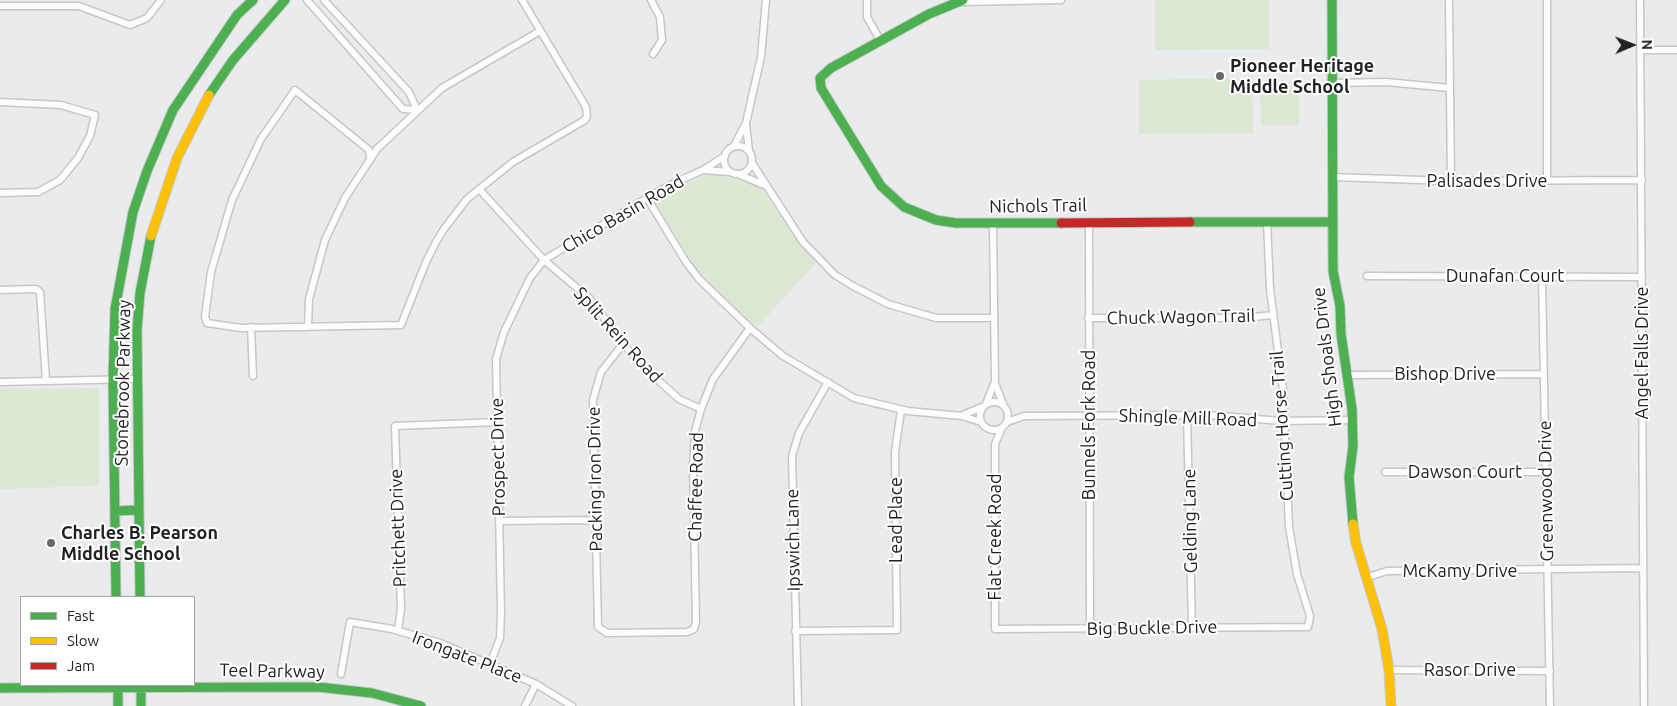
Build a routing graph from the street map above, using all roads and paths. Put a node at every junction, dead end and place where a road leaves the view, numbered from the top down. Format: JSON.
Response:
{"nodes":[{"id":1,"x":161,"y":0,"type":"edge"},
{"id":2,"x":253,"y":0,"type":"edge"},
{"id":3,"x":286,"y":0,"type":"edge"},
{"id":4,"x":307,"y":0,"type":"edge"},
{"id":5,"x":324,"y":0,"type":"edge"},
{"id":6,"x":522,"y":0,"type":"edge"},
{"id":7,"x":651,"y":0,"type":"edge"},
{"id":8,"x":766,"y":0,"type":"edge"},
{"id":9,"x":867,"y":0,"type":"edge"},
{"id":10,"x":1061,"y":0,"type":"edge"},
{"id":11,"x":1332,"y":0,"type":"edge"},
{"id":12,"x":1449,"y":0,"type":"edge"},
{"id":13,"x":1547,"y":0,"type":"edge"},
{"id":14,"x":1640,"y":0,"type":"edge"},
{"id":15,"x":963,"y":1,"type":"edge"},
{"id":16,"x":0,"y":6,"type":"edge"},
{"id":17,"x":540,"y":31,"type":"junction"},
{"id":18,"x":880,"y":40,"type":"junction"},
{"id":19,"x":1641,"y":50,"type":"junction"},
{"id":20,"x":1677,"y":50,"type":"edge"},
{"id":21,"x":653,"y":54,"type":"dead end"},
{"id":22,"x":1333,"y":83,"type":"junction"},
{"id":23,"x":1450,"y":88,"type":"junction"},
{"id":24,"x":0,"y":102,"type":"edge"},
{"id":25,"x":417,"y":110,"type":"junction"},
{"id":26,"x":746,"y":123,"type":"junction"},
{"id":27,"x":734,"y":146,"type":"junction"},
{"id":28,"x":749,"y":151,"type":"junction"},
{"id":29,"x":725,"y":156,"type":"junction"},
{"id":30,"x":370,"y":159,"type":"junction"},
{"id":31,"x":752,"y":163,"type":"junction"},
{"id":32,"x":704,"y":170,"type":"junction"},
{"id":33,"x":730,"y":172,"type":"junction"},
{"id":34,"x":738,"y":174,"type":"junction"},
{"id":35,"x":1332,"y":177,"type":"junction"},
{"id":36,"x":1642,"y":180,"type":"junction"},
{"id":37,"x":1451,"y":181,"type":"junction"},
{"id":38,"x":1547,"y":181,"type":"junction"},
{"id":39,"x":765,"y":185,"type":"junction"},
{"id":40,"x":478,"y":189,"type":"junction"},
{"id":41,"x":0,"y":193,"type":"edge"},
{"id":42,"x":647,"y":198,"type":"junction"},
{"id":43,"x":1089,"y":222,"type":"junction"},
{"id":44,"x":1267,"y":222,"type":"junction"},
{"id":45,"x":1332,"y":222,"type":"junction"},
{"id":46,"x":993,"y":223,"type":"junction"},
{"id":47,"x":544,"y":260,"type":"junction"},
{"id":48,"x":1367,"y":276,"type":"dead end"},
{"id":49,"x":1542,"y":276,"type":"junction"},
{"id":50,"x":1642,"y":277,"type":"junction"},
{"id":51,"x":0,"y":290,"type":"edge"},
{"id":52,"x":1273,"y":315,"type":"junction"},
{"id":53,"x":994,"y":318,"type":"junction"},
{"id":54,"x":1088,"y":318,"type":"junction"},
{"id":55,"x":308,"y":327,"type":"junction"},
{"id":56,"x":251,"y":328,"type":"junction"},
{"id":57,"x":750,"y":328,"type":"junction"},
{"id":58,"x":623,"y":344,"type":"junction"},
{"id":59,"x":1544,"y":374,"type":"junction"},
{"id":60,"x":1347,"y":375,"type":"junction"},
{"id":61,"x":253,"y":376,"type":"dead end"},
{"id":62,"x":137,"y":379,"type":"junction"},
{"id":63,"x":113,"y":380,"type":"junction"},
{"id":64,"x":46,"y":381,"type":"junction"},
{"id":65,"x":0,"y":382,"type":"edge"},
{"id":66,"x":828,"y":382,"type":"junction"},
{"id":67,"x":995,"y":383,"type":"junction"},
{"id":68,"x":984,"y":406,"type":"junction"},
{"id":69,"x":1005,"y":407,"type":"junction"},
{"id":70,"x":701,"y":409,"type":"junction"},
{"id":71,"x":901,"y":410,"type":"junction"},
{"id":72,"x":1187,"y":415,"type":"junction"},
{"id":73,"x":962,"y":416,"type":"junction"},
{"id":74,"x":1024,"y":416,"type":"junction"},
{"id":75,"x":1089,"y":416,"type":"junction"},
{"id":76,"x":1352,"y":420,"type":"junction"},
{"id":77,"x":1284,"y":421,"type":"junction"},
{"id":78,"x":497,"y":422,"type":"junction"},
{"id":79,"x":1007,"y":422,"type":"junction"},
{"id":80,"x":983,"y":424,"type":"junction"},
{"id":81,"x":1002,"y":428,"type":"junction"},
{"id":82,"x":995,"y":444,"type":"junction"},
{"id":83,"x":1385,"y":472,"type":"dead end"},
{"id":84,"x":1546,"y":472,"type":"junction"},
{"id":85,"x":115,"y":510,"type":"junction"},
{"id":86,"x":138,"y":510,"type":"junction"},
{"id":87,"x":595,"y":520,"type":"junction"},
{"id":88,"x":499,"y":521,"type":"junction"},
{"id":89,"x":1643,"y":568,"type":"junction"},
{"id":90,"x":1548,"y":570,"type":"junction"},
{"id":91,"x":1368,"y":577,"type":"junction"},
{"id":92,"x":116,"y":596,"type":"edge"},
{"id":93,"x":140,"y":596,"type":"edge"},
{"id":94,"x":598,"y":624,"type":"joint"},
{"id":95,"x":1308,"y":627,"type":"joint"},
{"id":96,"x":1192,"y":628,"type":"junction"},
{"id":97,"x":1090,"y":629,"type":"junction"},
{"id":98,"x":995,"y":630,"type":"joint"},
{"id":99,"x":398,"y":631,"type":"junction"},
{"id":100,"x":795,"y":631,"type":"junction"},
{"id":101,"x":490,"y":664,"type":"junction"},
{"id":102,"x":1389,"y":670,"type":"junction"},
{"id":103,"x":1550,"y":670,"type":"junction"},
{"id":104,"x":341,"y":674,"type":"dead end"},
{"id":105,"x":536,"y":684,"type":"junction"},
{"id":106,"x":118,"y":686,"type":"edge"},
{"id":107,"x":140,"y":686,"type":"edge"},
{"id":108,"x":195,"y":686,"type":"edge"},
{"id":109,"x":0,"y":688,"type":"edge"},
{"id":110,"x":118,"y":706,"type":"edge"},
{"id":111,"x":141,"y":706,"type":"edge"},
{"id":112,"x":422,"y":706,"type":"edge"},
{"id":113,"x":524,"y":706,"type":"edge"},
{"id":114,"x":572,"y":706,"type":"edge"},
{"id":115,"x":798,"y":706,"type":"edge"},
{"id":116,"x":1391,"y":706,"type":"edge"},
{"id":117,"x":1550,"y":706,"type":"edge"},
{"id":118,"x":1644,"y":706,"type":"edge"}],
"edges":[{"from":1,"to":16,"type":"street"},
{"from":2,"to":63,"type":"main road","name":"Stonebrook Parkway"},
{"from":3,"to":62,"type":"main road","name":"Stonebrook Parkway"},
{"from":4,"to":25,"type":"street"},
{"from":5,"to":25,"type":"street"},
{"from":6,"to":17,"type":"street"},
{"from":7,"to":21,"type":"street"},
{"from":8,"to":26,"type":"street"},
{"from":9,"to":18,"type":"street"},
{"from":10,"to":15,"type":"street"},
{"from":11,"to":22,"type":"main road","name":"High Shoals Drive"},
{"from":12,"to":23,"type":"street"},
{"from":13,"to":38,"type":"street"},
{"from":14,"to":19,"type":"street","name":"Angel Falls Drive"},
{"from":15,"to":18,"type":"main road"},
{"from":17,"to":25,"type":"street"},
{"from":17,"to":40,"type":"street"},
{"from":18,"to":46,"type":"main road","name":"Nichols Trail"},
{"from":19,"to":20,"type":"street"},
{"from":19,"to":36,"type":"street","name":"Angel Falls Drive"},
{"from":22,"to":23,"type":"street"},
{"from":22,"to":35,"type":"main road","name":"High Shoals Drive"},
{"from":23,"to":37,"type":"street"},
{"from":24,"to":41,"type":"street"},
{"from":25,"to":30,"type":"street"},
{"from":26,"to":27,"type":"street"},
{"from":26,"to":28,"type":"street"},
{"from":27,"to":28,"type":"street"},
{"from":27,"to":29,"type":"street"},
{"from":28,"to":31,"type":"street"},
{"from":29,"to":32,"type":"street","name":"Chico Basin Road"},
{"from":29,"to":33,"type":"street"},
{"from":30,"to":55,"type":"street"},
{"from":30,"to":56,"type":"street"},
{"from":31,"to":34,"type":"street"},
{"from":31,"to":39,"type":"street"},
{"from":32,"to":33,"type":"street","name":"Chico Basin Road"},
{"from":32,"to":42,"type":"street","name":"Chico Basin Road"},
{"from":33,"to":34,"type":"street"},
{"from":34,"to":39,"type":"street"},
{"from":35,"to":37,"type":"street","name":"Palisades Drive"},
{"from":35,"to":45,"type":"main road","name":"High Shoals Drive"},
{"from":36,"to":38,"type":"street","name":"Palisades Drive"},
{"from":36,"to":50,"type":"street","name":"Angel Falls Drive"},
{"from":37,"to":38,"type":"street","name":"Palisades Drive"},
{"from":39,"to":53,"type":"street"},
{"from":40,"to":47,"type":"street","name":"Split Rein Road"},
{"from":40,"to":55,"type":"street"},
{"from":42,"to":47,"type":"street","name":"Chico Basin Road"},
{"from":42,"to":57,"type":"street"},
{"from":43,"to":44,"type":"main road","name":"Nichols Trail"},
{"from":43,"to":46,"type":"main road","name":"Nichols Trail"},
{"from":43,"to":54,"type":"street","name":"Bunnels Fork Road"},
{"from":44,"to":45,"type":"main road","name":"Nichols Trail"},
{"from":44,"to":52,"type":"street","name":"Cutting Horse Trail"},
{"from":45,"to":60,"type":"main road","name":"High Shoals Drive"},
{"from":46,"to":53,"type":"street"},
{"from":47,"to":58,"type":"street","name":"Split Rein Road"},
{"from":47,"to":78,"type":"street","name":"Prospect Drive"},
{"from":48,"to":49,"type":"street","name":"Dunafan Court"},
{"from":49,"to":50,"type":"street","name":"Dunafan Court"},
{"from":49,"to":59,"type":"street","name":"Greenwood Drive"},
{"from":50,"to":89,"type":"street","name":"Angel Falls Drive"},
{"from":51,"to":64,"type":"street"},
{"from":52,"to":54,"type":"street","name":"Chuck Wagon Trail"},
{"from":52,"to":77,"type":"street","name":"Cutting Horse Trail"},
{"from":53,"to":67,"type":"street"},
{"from":54,"to":75,"type":"street","name":"Bunnels Fork Road"},
{"from":55,"to":56,"type":"street"},
{"from":56,"to":61,"type":"street"},
{"from":57,"to":66,"type":"street"},
{"from":57,"to":70,"type":"street","name":"Chaffee Road"},
{"from":58,"to":70,"type":"street","name":"Split Rein Road"},
{"from":58,"to":87,"type":"street","name":"Packing Iron Drive"},
{"from":59,"to":60,"type":"street","name":"Bishop Drive"},
{"from":59,"to":84,"type":"street","name":"Greenwood Drive"},
{"from":60,"to":76,"type":"main road","name":"High Shoals Drive"},
{"from":62,"to":63,"type":"street"},
{"from":62,"to":86,"type":"main road","name":"Stonebrook Parkway"},
{"from":63,"to":64,"type":"street"},
{"from":63,"to":85,"type":"main road","name":"Stonebrook Parkway"},
{"from":64,"to":65,"type":"street"},
{"from":66,"to":71,"type":"street"},
{"from":66,"to":100,"type":"street","name":"Ipswich Lane"},
{"from":67,"to":68,"type":"street"},
{"from":67,"to":69,"type":"street"},
{"from":68,"to":69,"type":"street"},
{"from":68,"to":73,"type":"street"},
{"from":68,"to":80,"type":"street"},
{"from":69,"to":74,"type":"street","name":"Shingle Mill Road"},
{"from":69,"to":79,"type":"street"},
{"from":70,"to":94,"type":"street","name":"Chaffee Road"},
{"from":71,"to":73,"type":"street"},
{"from":71,"to":100,"type":"street","name":"Lead Place"},
{"from":72,"to":75,"type":"street","name":"Shingle Mill Road"},
{"from":72,"to":77,"type":"street","name":"Shingle Mill Road"},
{"from":72,"to":96,"type":"street","name":"Gelding Lane"},
{"from":73,"to":80,"type":"street"},
{"from":74,"to":75,"type":"street","name":"Shingle Mill Road"},
{"from":74,"to":79,"type":"street","name":"Shingle Mill Road"},
{"from":75,"to":97,"type":"street","name":"Bunnels Fork Road"},
{"from":76,"to":77,"type":"street","name":"Shingle Mill Road"},
{"from":76,"to":91,"type":"main road","name":"High Shoals Drive"},
{"from":77,"to":95,"type":"street","name":"Cutting Horse Trail"},
{"from":78,"to":88,"type":"street","name":"Prospect Drive"},
{"from":78,"to":99,"type":"street","name":"Pritchett Drive"},
{"from":79,"to":81,"type":"street"},
{"from":80,"to":81,"type":"street"},
{"from":80,"to":82,"type":"street"},
{"from":81,"to":82,"type":"street","name":"Flat Creek Road"},
{"from":82,"to":98,"type":"street","name":"Flat Creek Road"},
{"from":83,"to":84,"type":"street","name":"Dawson Court"},
{"from":84,"to":90,"type":"street","name":"Greenwood Drive"},
{"from":85,"to":86,"type":"main road"},
{"from":85,"to":92,"type":"main road","name":"Stonebrook Parkway"},
{"from":86,"to":93,"type":"main road","name":"Stonebrook Parkway"},
{"from":87,"to":88,"type":"street"},
{"from":87,"to":94,"type":"street","name":"Packing Iron Drive"},
{"from":88,"to":101,"type":"street","name":"Prospect Drive"},
{"from":89,"to":90,"type":"street","name":"McKamy Drive"},
{"from":89,"to":118,"type":"street","name":"Angel Falls Drive"},
{"from":90,"to":91,"type":"street","name":"McKamy Drive"},
{"from":90,"to":103,"type":"street","name":"Greenwood Drive"},
{"from":91,"to":102,"type":"main road","name":"High Shoals Drive"},
{"from":95,"to":96,"type":"street","name":"Big Buckle Drive"},
{"from":96,"to":97,"type":"street","name":"Big Buckle Drive"},
{"from":97,"to":98,"type":"street","name":"Big Buckle Drive"},
{"from":99,"to":101,"type":"street","name":"Irongate Place"},
{"from":99,"to":104,"type":"street","name":"Irongate Place"},
{"from":100,"to":115,"type":"street","name":"Ipswich Lane"},
{"from":101,"to":105,"type":"street","name":"Irongate Place"},
{"from":102,"to":103,"type":"street","name":"Rasor Drive"},
{"from":102,"to":116,"type":"main road","name":"High Shoals Drive"},
{"from":103,"to":117,"type":"street","name":"Greenwood Drive"},
{"from":105,"to":113,"type":"street"},
{"from":105,"to":114,"type":"street","name":"Irongate Place"},
{"from":106,"to":109,"type":"main road","name":"Teel Parkway"},
{"from":106,"to":110,"type":"main road"},
{"from":107,"to":111,"type":"main road"},
{"from":108,"to":112,"type":"main road","name":"Teel Parkway"}]}
